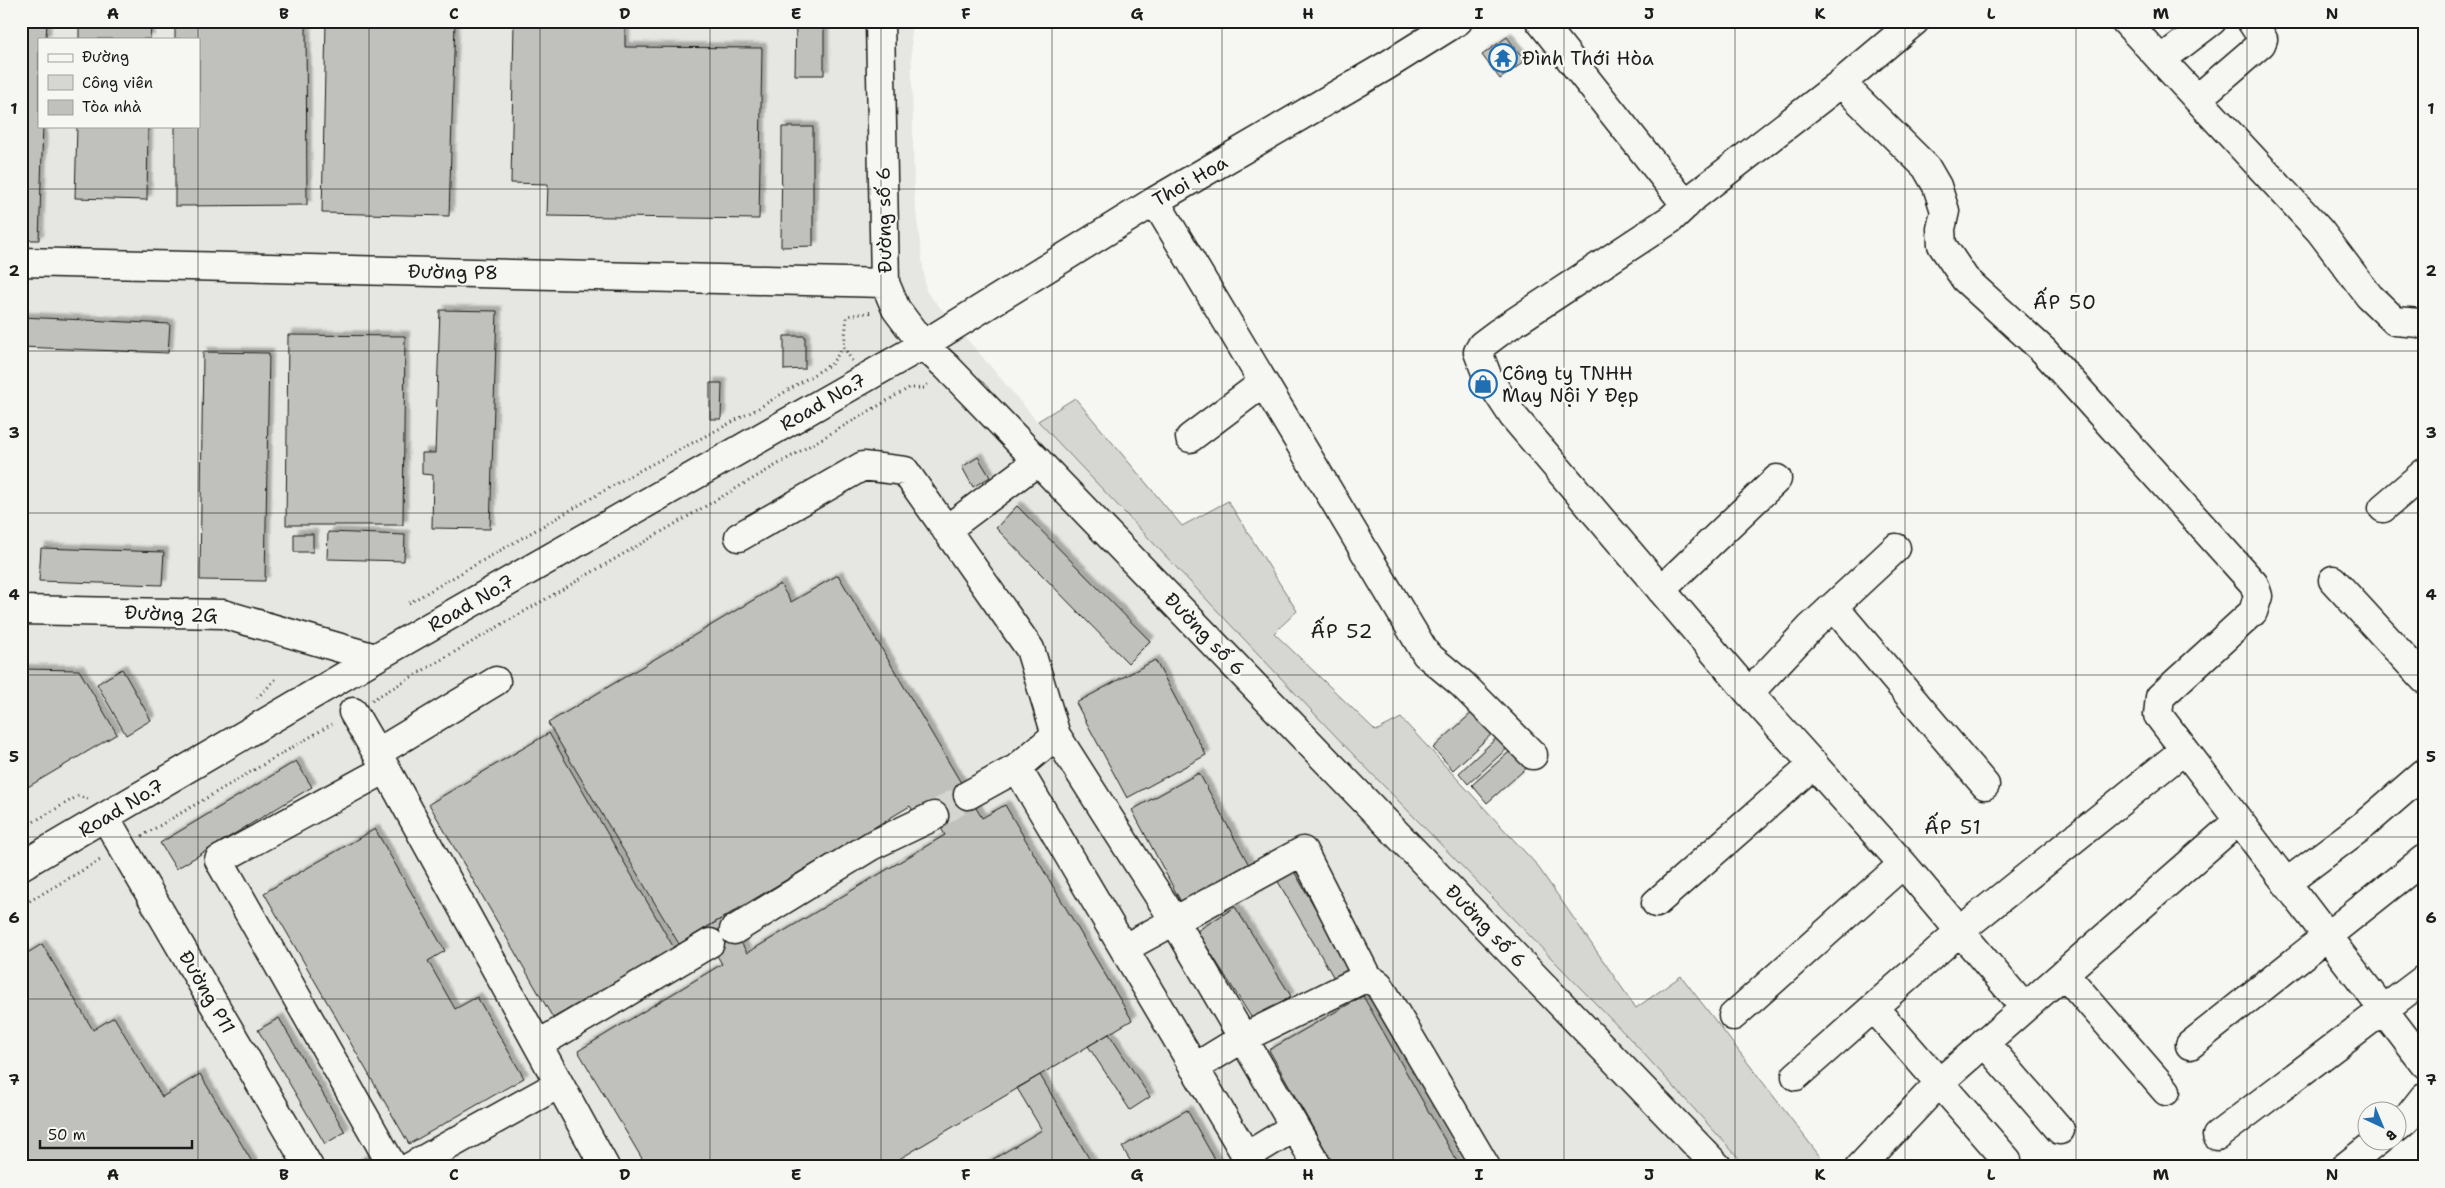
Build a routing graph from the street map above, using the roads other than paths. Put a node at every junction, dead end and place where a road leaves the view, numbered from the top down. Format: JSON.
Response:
{"nodes":[{"id":1,"x":880,"y":21,"type":"edge"},
{"id":2,"x":1540,"y":21,"type":"edge"},
{"id":3,"x":1915,"y":21,"type":"edge"},
{"id":4,"x":2124,"y":21,"type":"edge"},
{"id":5,"x":2212,"y":21,"type":"edge"},
{"id":6,"x":2251,"y":21,"type":"edge"},
{"id":7,"x":1448,"y":24,"type":"edge"},
{"id":8,"x":2161,"y":60,"type":"junction"},
{"id":9,"x":1841,"y":83,"type":"junction"},
{"id":10,"x":2197,"y":99,"type":"junction"},
{"id":11,"x":1155,"y":201,"type":"junction"},
{"id":12,"x":1686,"y":205,"type":"junction"},
{"id":13,"x":21,"y":262,"type":"edge"},
{"id":14,"x":885,"y":283,"type":"junction"},
{"id":15,"x":2424,"y":325,"type":"edge"},
{"id":16,"x":923,"y":345,"type":"junction"},
{"id":17,"x":1263,"y":383,"type":"junction"},
{"id":18,"x":1190,"y":438,"type":"dead end"},
{"id":19,"x":1038,"y":461,"type":"junction"},
{"id":20,"x":2424,"y":473,"type":"edge"},
{"id":21,"x":1777,"y":479,"type":"dead end"},
{"id":22,"x":2383,"y":508,"type":"dead end"},
{"id":23,"x":946,"y":530,"type":"junction"},
{"id":24,"x":739,"y":537,"type":"dead end"},
{"id":25,"x":1896,"y":548,"type":"dead end"},
{"id":26,"x":2333,"y":580,"type":"dead end"},
{"id":27,"x":1661,"y":590,"type":"junction"},
{"id":28,"x":1834,"y":606,"type":"junction"},
{"id":29,"x":21,"y":610,"type":"edge"},
{"id":30,"x":375,"y":658,"type":"junction"},
{"id":31,"x":2424,"y":679,"type":"edge"},
{"id":32,"x":496,"y":681,"type":"dead end"},
{"id":33,"x":1749,"y":693,"type":"junction"},
{"id":34,"x":353,"y":712,"type":"road end"},
{"id":35,"x":1056,"y":735,"type":"junction"},
{"id":36,"x":2183,"y":751,"type":"junction"},
{"id":37,"x":1533,"y":755,"type":"dead end"},
{"id":38,"x":381,"y":761,"type":"junction"},
{"id":39,"x":1814,"y":764,"type":"junction"},
{"id":40,"x":1017,"y":768,"type":"junction"},
{"id":41,"x":2424,"y":773,"type":"edge"},
{"id":42,"x":1985,"y":785,"type":"dead end"},
{"id":43,"x":968,"y":795,"type":"tunnel mouth"},
{"id":44,"x":934,"y":816,"type":"tunnel mouth"},
{"id":45,"x":105,"y":817,"type":"junction"},
{"id":46,"x":2238,"y":821,"type":"junction"},
{"id":47,"x":2424,"y":859,"type":"edge"},
{"id":48,"x":1903,"y":864,"type":"junction"},
{"id":49,"x":21,"y":866,"type":"edge"},
{"id":50,"x":2286,"y":883,"type":"junction"},
{"id":51,"x":1656,"y":903,"type":"dead end"},
{"id":52,"x":1174,"y":920,"type":"junction"},
{"id":53,"x":734,"y":930,"type":"dead end"},
{"id":54,"x":1961,"y":930,"type":"junction"},
{"id":55,"x":2327,"y":936,"type":"junction"},
{"id":56,"x":710,"y":943,"type":"dead end"},
{"id":57,"x":1125,"y":948,"type":"junction"},
{"id":58,"x":2064,"y":973,"type":"junction"},
{"id":59,"x":1367,"y":977,"type":"junction"},
{"id":60,"x":2424,"y":979,"type":"edge"},
{"id":61,"x":2024,"y":1007,"type":"junction"},
{"id":62,"x":1874,"y":1008,"type":"junction"},
{"id":63,"x":2384,"y":1010,"type":"junction"},
{"id":64,"x":1733,"y":1016,"type":"dead end"},
{"id":65,"x":1243,"y":1038,"type":"junction"},
{"id":66,"x":1984,"y":1042,"type":"junction"},
{"id":67,"x":539,"y":1044,"type":"junction"},
{"id":68,"x":2190,"y":1045,"type":"dead end"},
{"id":69,"x":2424,"y":1063,"type":"edge"},
{"id":70,"x":1194,"y":1068,"type":"junction"},
{"id":71,"x":1796,"y":1076,"type":"dead end"},
{"id":72,"x":1940,"y":1082,"type":"junction"},
{"id":73,"x":559,"y":1084,"type":"junction"},
{"id":74,"x":2166,"y":1091,"type":"dead end"},
{"id":75,"x":2424,"y":1098,"type":"edge"},
{"id":76,"x":2408,"y":1118,"type":"edge"},
{"id":77,"x":1294,"y":1127,"type":"junction"},
{"id":78,"x":2060,"y":1130,"type":"dead end"},
{"id":79,"x":2217,"y":1136,"type":"dead end"},
{"id":80,"x":2366,"y":1150,"type":"edge"},
{"id":81,"x":2007,"y":1160,"type":"dead end"},
{"id":82,"x":1250,"y":1162,"type":"edge"},
{"id":83,"x":309,"y":1167,"type":"edge"},
{"id":84,"x":394,"y":1167,"type":"edge"},
{"id":85,"x":410,"y":1167,"type":"edge"},
{"id":86,"x":605,"y":1167,"type":"edge"},
{"id":87,"x":1318,"y":1167,"type":"edge"},
{"id":88,"x":1486,"y":1167,"type":"edge"},
{"id":89,"x":1718,"y":1167,"type":"edge"},
{"id":90,"x":1860,"y":1167,"type":"edge"},
{"id":91,"x":2345,"y":1167,"type":"edge"}],
"edges":[{"from":1,"to":14,"type":"street","name":"Đường số 6"},
{"from":2,"to":12,"type":"street"},
{"from":3,"to":9,"type":"street"},
{"from":4,"to":8,"type":"street"},
{"from":5,"to":8,"type":"street"},
{"from":6,"to":10,"type":"street"},
{"from":7,"to":11,"type":"street","name":"Thoi Hoa"},
{"from":8,"to":10,"type":"street"},
{"from":9,"to":12,"type":"street"},
{"from":9,"to":36,"type":"street"},
{"from":10,"to":15,"type":"street"},
{"from":11,"to":16,"type":"street","name":"Thoi Hoa"},
{"from":11,"to":17,"type":"street"},
{"from":12,"to":27,"type":"street"},
{"from":13,"to":14,"type":"street","name":"Đường P8"},
{"from":14,"to":16,"type":"street","name":"Đường số 6"},
{"from":16,"to":19,"type":"street","name":"Đường số 6"},
{"from":16,"to":30,"type":"street","name":"Road No.7"},
{"from":17,"to":18,"type":"street"},
{"from":17,"to":37,"type":"street"},
{"from":19,"to":23,"type":"street"},
{"from":19,"to":89,"type":"street","name":"Đường số 6"},
{"from":20,"to":22,"type":"street"},
{"from":21,"to":27,"type":"street"},
{"from":23,"to":24,"type":"street"},
{"from":23,"to":35,"type":"street"},
{"from":25,"to":28,"type":"street"},
{"from":26,"to":31,"type":"street"},
{"from":27,"to":33,"type":"street"},
{"from":28,"to":33,"type":"street"},
{"from":28,"to":42,"type":"street"},
{"from":29,"to":30,"type":"street","name":"Đường 2G"},
{"from":30,"to":45,"type":"street","name":"Road No.7"},
{"from":32,"to":38,"type":"street"},
{"from":33,"to":39,"type":"street"},
{"from":34,"to":38,"type":"street"},
{"from":35,"to":40,"type":"street"},
{"from":35,"to":52,"type":"street"},
{"from":36,"to":46,"type":"street"},
{"from":36,"to":54,"type":"street"},
{"from":38,"to":67,"type":"street"},
{"from":38,"to":84,"type":"street"},
{"from":39,"to":48,"type":"street"},
{"from":39,"to":51,"type":"street"},
{"from":40,"to":43,"type":"street"},
{"from":40,"to":57,"type":"street"},
{"from":41,"to":50,"type":"street"},
{"from":44,"to":53,"type":"street"},
{"from":45,"to":49,"type":"street","name":"Road No.7"},
{"from":45,"to":83,"type":"street","name":"Đường P11"},
{"from":46,"to":50,"type":"street"},
{"from":46,"to":58,"type":"street"},
{"from":47,"to":55,"type":"street"},
{"from":48,"to":54,"type":"street"},
{"from":48,"to":64,"type":"street"},
{"from":50,"to":55,"type":"street"},
{"from":52,"to":57,"type":"street"},
{"from":52,"to":59,"type":"street"},
{"from":52,"to":65,"type":"street"},
{"from":54,"to":61,"type":"street"},
{"from":54,"to":62,"type":"street"},
{"from":55,"to":63,"type":"street"},
{"from":55,"to":68,"type":"street"},
{"from":56,"to":67,"type":"street"},
{"from":57,"to":70,"type":"street"},
{"from":58,"to":61,"type":"street"},
{"from":58,"to":74,"type":"street"},
{"from":59,"to":65,"type":"street"},
{"from":59,"to":88,"type":"street"},
{"from":60,"to":63,"type":"street"},
{"from":61,"to":66,"type":"street"},
{"from":62,"to":71,"type":"street"},
{"from":62,"to":72,"type":"street"},
{"from":63,"to":69,"type":"street"},
{"from":63,"to":79,"type":"street"},
{"from":65,"to":70,"type":"street"},
{"from":65,"to":77,"type":"street"},
{"from":66,"to":72,"type":"street"},
{"from":66,"to":78,"type":"street"},
{"from":67,"to":73,"type":"street"},
{"from":70,"to":82,"type":"street"},
{"from":72,"to":81,"type":"street"},
{"from":72,"to":90,"type":"street"},
{"from":73,"to":85,"type":"street"},
{"from":73,"to":86,"type":"street"},
{"from":75,"to":76,"type":"street"},
{"from":77,"to":82,"type":"street"},
{"from":77,"to":87,"type":"street"},
{"from":80,"to":91,"type":"street"}]}
